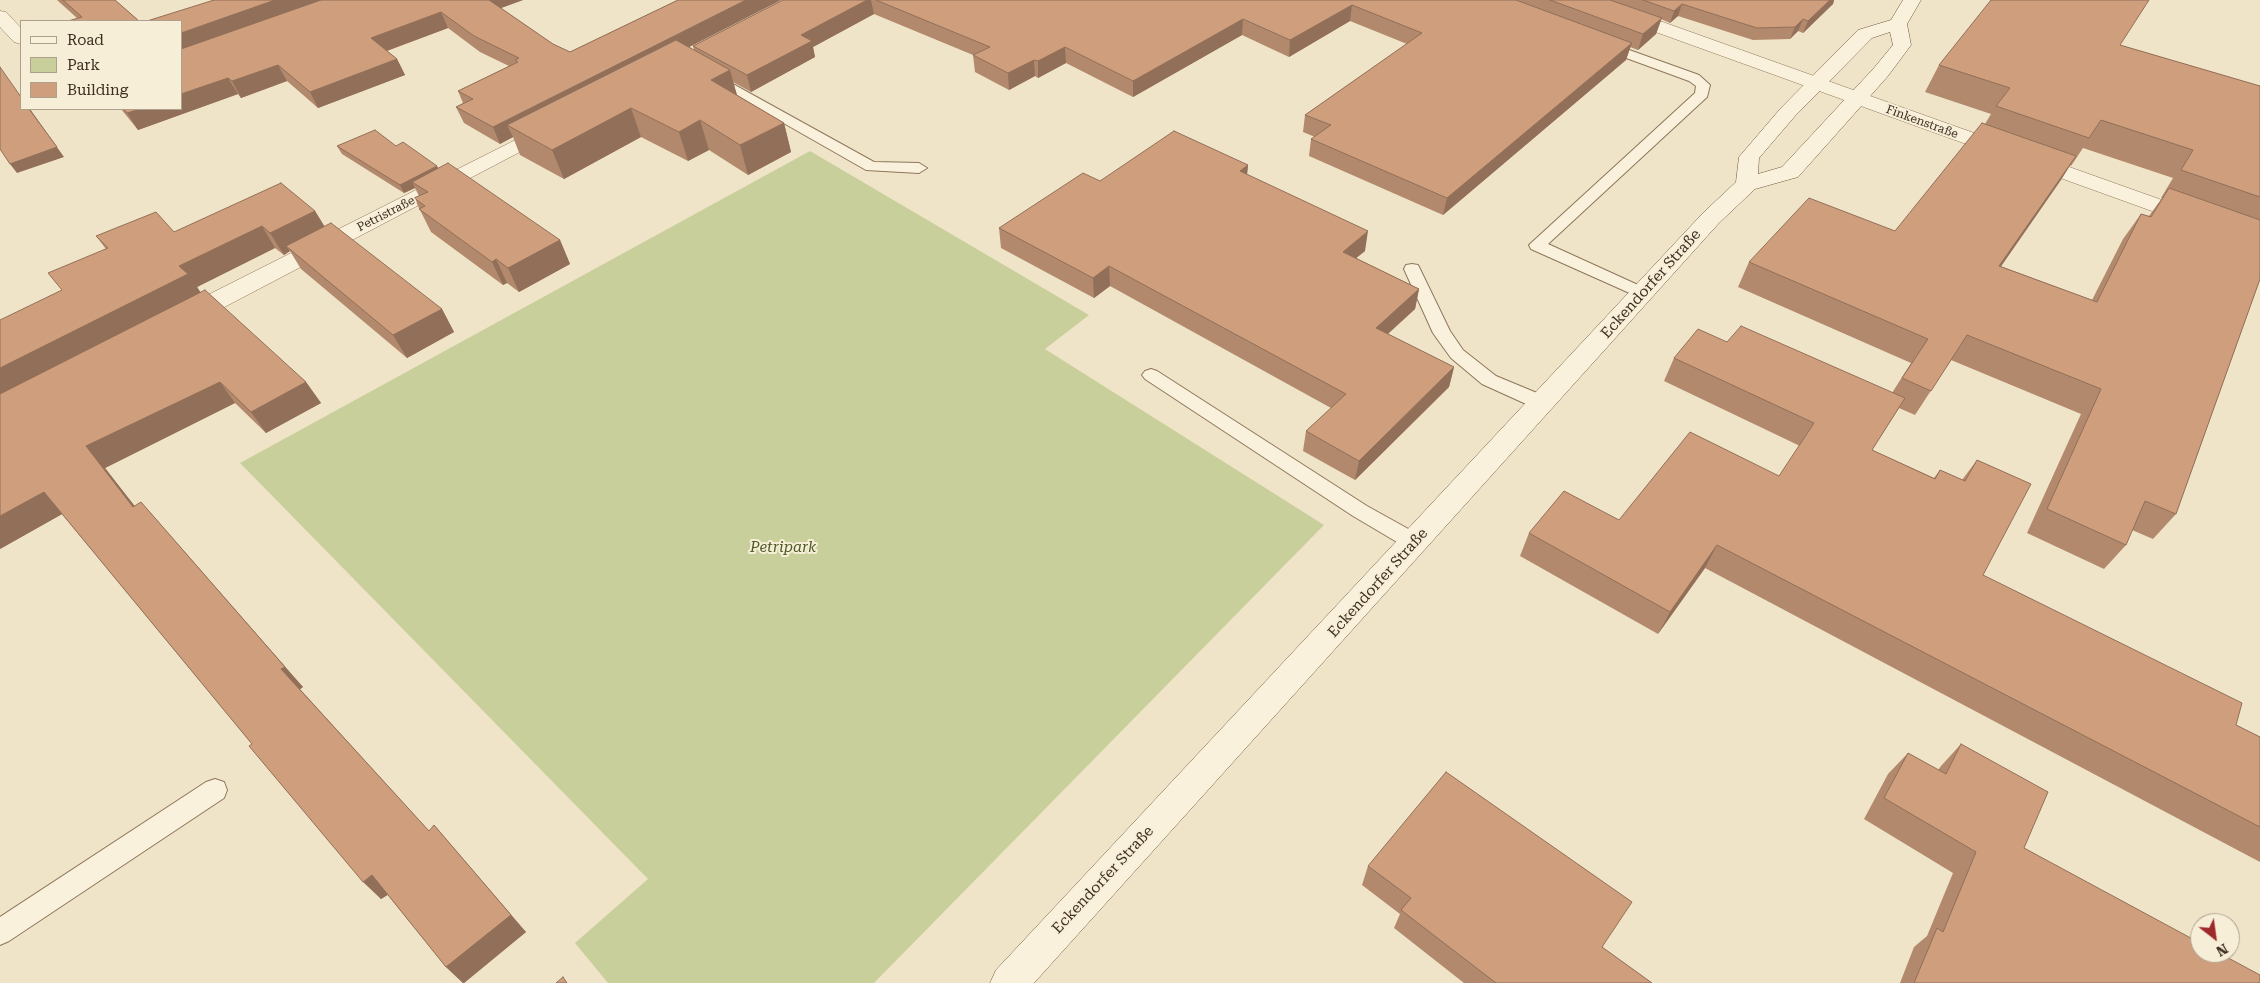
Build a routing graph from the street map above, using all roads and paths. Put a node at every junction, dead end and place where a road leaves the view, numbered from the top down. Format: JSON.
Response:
{"nodes":[{"id":1,"x":1584,"y":0,"type":"edge"},
{"id":2,"x":1912,"y":0,"type":"edge"},
{"id":3,"x":0,"y":16,"type":"edge"},
{"id":4,"x":1898,"y":24,"type":"junction"},
{"id":5,"x":20,"y":37,"type":"edge"},
{"id":6,"x":1591,"y":40,"type":"edge"},
{"id":7,"x":700,"y":70,"type":"edge"},
{"id":8,"x":1816,"y":85,"type":"junction"},
{"id":9,"x":1856,"y":99,"type":"junction"},
{"id":10,"x":568,"y":119,"type":"edge"},
{"id":11,"x":919,"y":168,"type":"dead end"},
{"id":12,"x":1747,"y":184,"type":"junction"},
{"id":13,"x":2260,"y":243,"type":"edge"},
{"id":14,"x":1412,"y":270,"type":"dead end"},
{"id":15,"x":1643,"y":294,"type":"junction"},
{"id":16,"x":163,"y":329,"type":"edge"},
{"id":17,"x":1151,"y":375,"type":"dead end"},
{"id":18,"x":1542,"y":404,"type":"junction"},
{"id":19,"x":1414,"y":542,"type":"junction"},
{"id":20,"x":215,"y":790,"type":"dead end"},
{"id":21,"x":0,"y":932,"type":"edge"},
{"id":22,"x":1009,"y":983,"type":"edge"}],
"edges":[{"from":1,"to":8,"type":"street","name":"Finkenstraße"},
{"from":2,"to":4,"type":"street"},
{"from":3,"to":5,"type":"street"},
{"from":4,"to":8,"type":"street"},
{"from":4,"to":9,"type":"street","name":"Eckendorfer Straße"},
{"from":6,"to":15,"type":"lane"},
{"from":7,"to":11,"type":"lane"},
{"from":8,"to":9,"type":"street","name":"Finkenstraße"},
{"from":8,"to":12,"type":"street"},
{"from":9,"to":12,"type":"street","name":"Eckendorfer Straße"},
{"from":9,"to":13,"type":"street","name":"Finkenstraße"},
{"from":10,"to":16,"type":"street","name":"Petristraße"},
{"from":12,"to":15,"type":"street","name":"Eckendorfer Straße"},
{"from":14,"to":18,"type":"lane"},
{"from":15,"to":18,"type":"street","name":"Eckendorfer Straße"},
{"from":17,"to":19,"type":"lane"},
{"from":18,"to":19,"type":"street","name":"Eckendorfer Straße"},
{"from":19,"to":22,"type":"street","name":"Eckendorfer Straße"},
{"from":20,"to":21,"type":"lane"}]}
